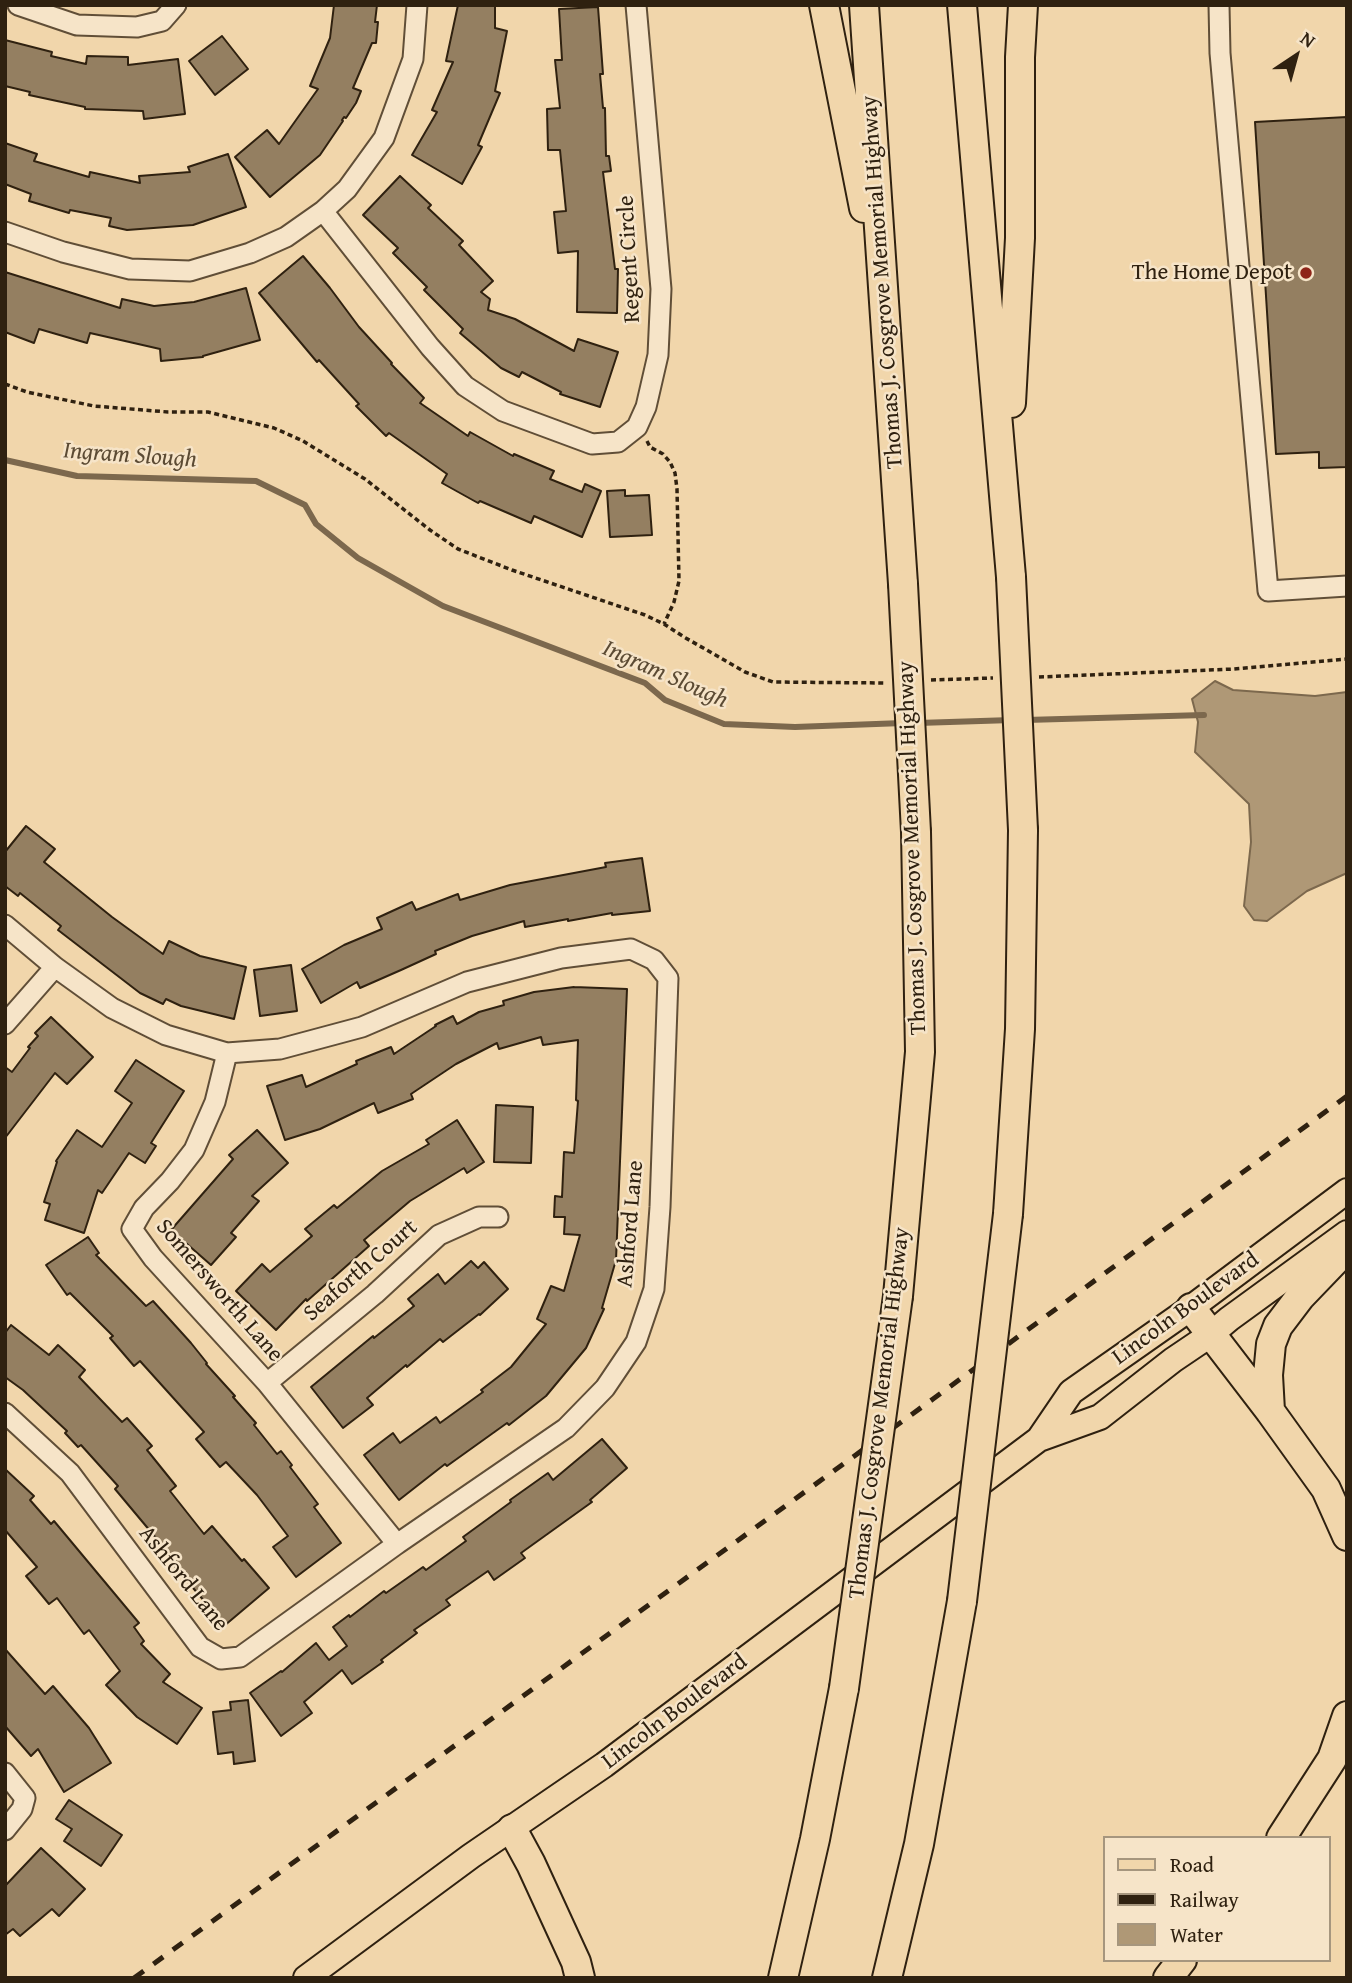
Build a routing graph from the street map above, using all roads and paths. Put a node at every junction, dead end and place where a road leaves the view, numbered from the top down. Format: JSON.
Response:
{"nodes":[{"id":1,"x":18,"y":5,"type":"edge"},
{"id":2,"x":176,"y":5,"type":"edge"},
{"id":3,"x":417,"y":5,"type":"edge"},
{"id":4,"x":636,"y":5,"type":"edge"},
{"id":5,"x":824,"y":5,"type":"edge"},
{"id":6,"x":864,"y":5,"type":"edge"},
{"id":7,"x":962,"y":5,"type":"edge"},
{"id":8,"x":1023,"y":5,"type":"edge"},
{"id":9,"x":1219,"y":5,"type":"edge"},
{"id":10,"x":323,"y":211,"type":"junction"},
{"id":11,"x":5,"y":232,"type":"edge"},
{"id":12,"x":887,"y":328,"type":"junction"},
{"id":13,"x":5,"y":384,"type":"edge"},
{"id":14,"x":637,"y":427,"type":"junction"},
{"id":15,"x":1005,"y":500,"type":"junction"},
{"id":16,"x":1347,"y":586,"type":"edge"},
{"id":17,"x":664,"y":624,"type":"junction"},
{"id":18,"x":1347,"y":659,"type":"edge"},
{"id":19,"x":1004,"y":677,"type":"dead end"},
{"id":20,"x":1032,"y":677,"type":"dead end"},
{"id":21,"x":923,"y":680,"type":"dead end"},
{"id":22,"x":896,"y":682,"type":"dead end"},
{"id":23,"x":5,"y":925,"type":"edge"},
{"id":24,"x":55,"y":967,"type":"junction"},
{"id":25,"x":5,"y":1024,"type":"edge"},
{"id":26,"x":227,"y":1053,"type":"junction"},
{"id":27,"x":1347,"y":1191,"type":"edge"},
{"id":28,"x":498,"y":1217,"type":"dead end"},
{"id":29,"x":1347,"y":1233,"type":"edge"},
{"id":30,"x":1347,"y":1248,"type":"edge"},
{"id":31,"x":1191,"y":1308,"type":"junction"},
{"id":32,"x":1210,"y":1335,"type":"junction"},
{"id":33,"x":267,"y":1383,"type":"junction"},
{"id":34,"x":1269,"y":1411,"type":"junction"},
{"id":35,"x":5,"y":1413,"type":"edge"},
{"id":36,"x":1039,"y":1439,"type":"junction"},
{"id":37,"x":1347,"y":1536,"type":"edge"},
{"id":38,"x":397,"y":1544,"type":"junction"},
{"id":39,"x":1347,"y":1716,"type":"edge"},
{"id":40,"x":5,"y":1773,"type":"edge"},
{"id":41,"x":512,"y":1829,"type":"junction"},
{"id":42,"x":5,"y":1830,"type":"edge"},
{"id":43,"x":1282,"y":1836,"type":"edge"},
{"id":44,"x":1180,"y":1962,"type":"edge"},
{"id":45,"x":306,"y":1978,"type":"edge"},
{"id":46,"x":580,"y":1978,"type":"edge"},
{"id":47,"x":783,"y":1978,"type":"edge"},
{"id":48,"x":887,"y":1978,"type":"edge"},
{"id":49,"x":1168,"y":1978,"type":"edge"}],
"edges":[{"from":1,"to":2,"type":"street"},
{"from":3,"to":10,"type":"street"},
{"from":4,"to":14,"type":"street","name":"Regent Circle"},
{"from":5,"to":12,"type":"highway"},
{"from":6,"to":12,"type":"highway","name":"Thomas J. Cosgrove Memorial Highway"},
{"from":7,"to":15,"type":"highway"},
{"from":8,"to":15,"type":"highway"},
{"from":9,"to":16,"type":"street"},
{"from":10,"to":11,"type":"street"},
{"from":10,"to":14,"type":"street"},
{"from":12,"to":47,"type":"highway","name":"Thomas J. Cosgrove Memorial Highway","bridge":true},
{"from":13,"to":17,"type":"path"},
{"from":14,"to":17,"type":"path"},
{"from":15,"to":48,"type":"highway","bridge":true},
{"from":17,"to":22,"type":"path"},
{"from":18,"to":20,"type":"path"},
{"from":19,"to":21,"type":"path"},
{"from":23,"to":24,"type":"street","name":"Ashford Lane"},
{"from":24,"to":25,"type":"street"},
{"from":24,"to":26,"type":"street","name":"Ashford Lane"},
{"from":26,"to":33,"type":"street","name":"Somersworth Lane"},
{"from":26,"to":38,"type":"street","name":"Ashford Lane"},
{"from":27,"to":31,"type":"main road","name":"Lincoln Boulevard"},
{"from":28,"to":33,"type":"street","name":"Seaforth Court"},
{"from":29,"to":32,"type":"main road","name":"Lincoln Boulevard"},
{"from":30,"to":34,"type":"highway"},
{"from":31,"to":32,"type":"highway"},
{"from":31,"to":36,"type":"main road","name":"Lincoln Boulevard"},
{"from":32,"to":34,"type":"highway"},
{"from":32,"to":36,"type":"main road","name":"Lincoln Boulevard"},
{"from":33,"to":38,"type":"street","name":"Somersworth Lane"},
{"from":34,"to":37,"type":"highway"},
{"from":35,"to":38,"type":"street","name":"Ashford Lane"},
{"from":36,"to":41,"type":"main road","name":"Lincoln Boulevard"},
{"from":39,"to":43,"type":"highway"},
{"from":40,"to":42,"type":"street"},
{"from":41,"to":45,"type":"main road","name":"Lincoln Boulevard"},
{"from":41,"to":46,"type":"highway"},
{"from":44,"to":49,"type":"highway"}]}
